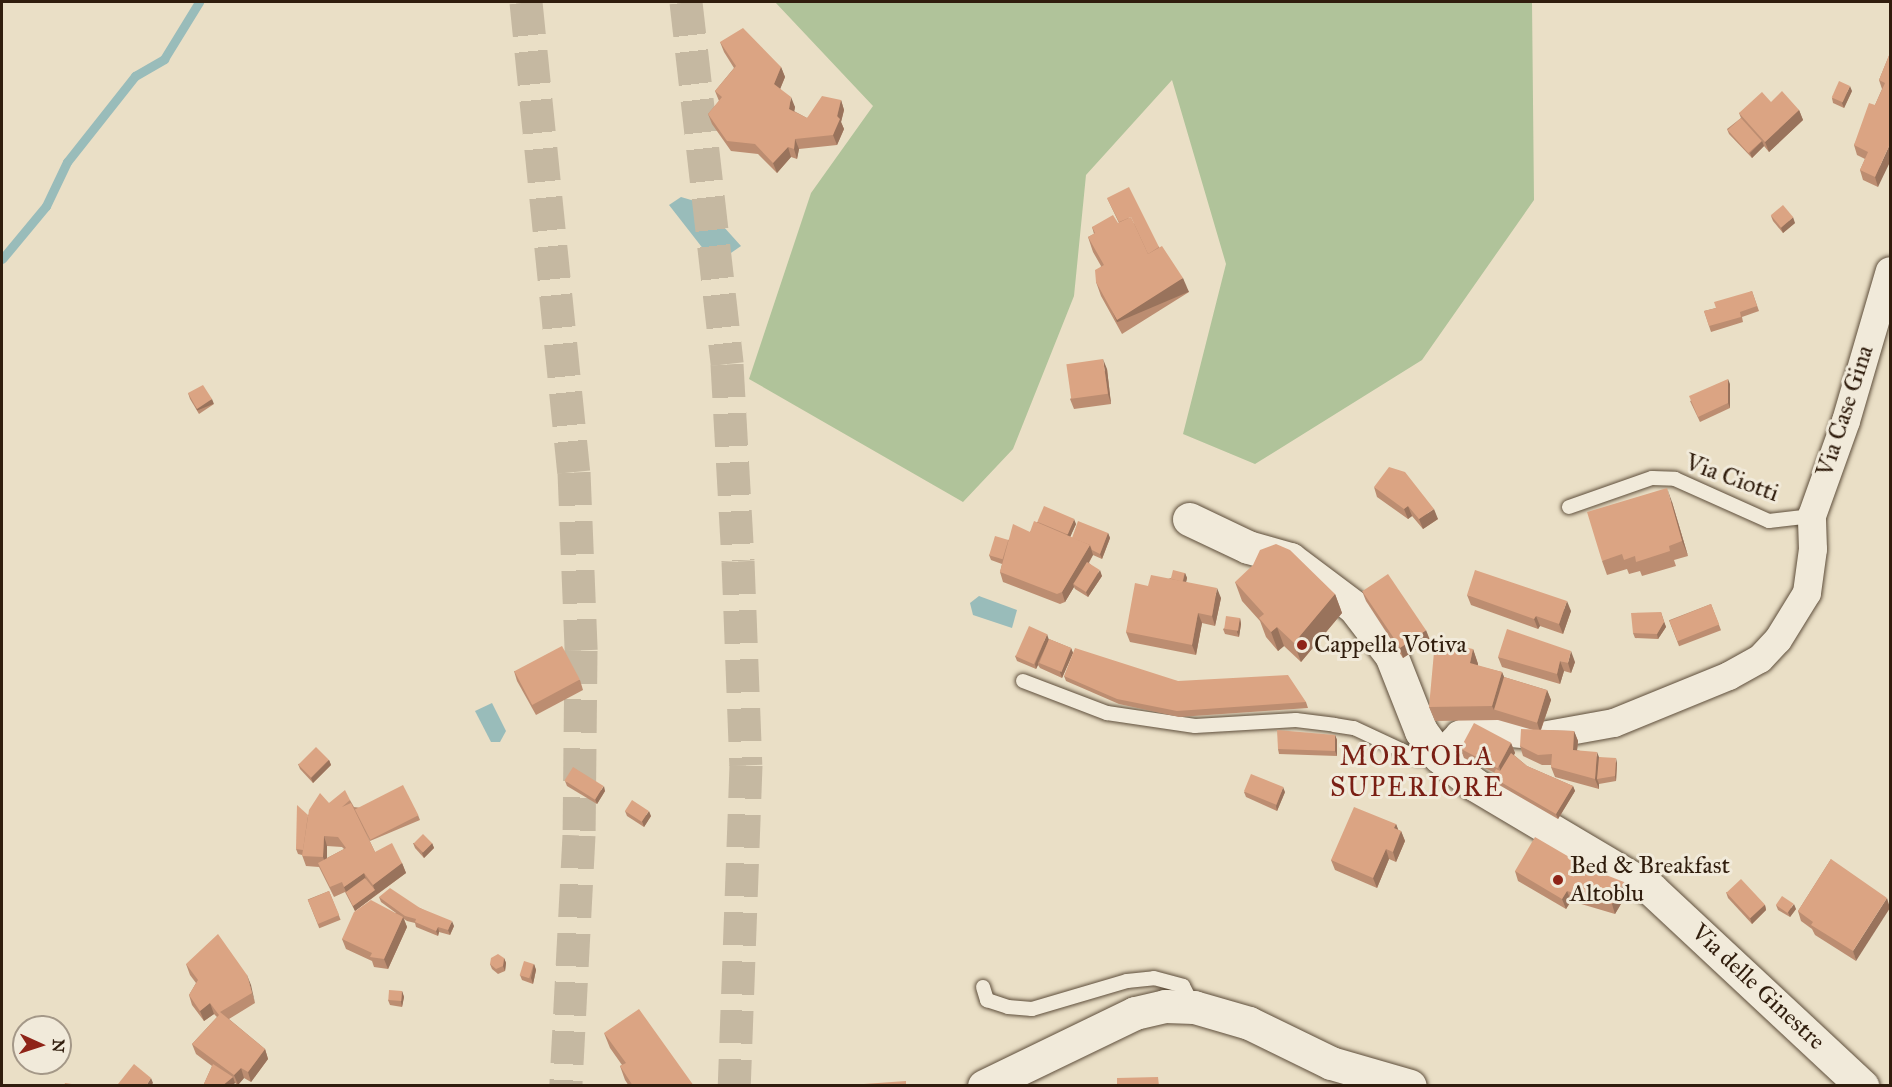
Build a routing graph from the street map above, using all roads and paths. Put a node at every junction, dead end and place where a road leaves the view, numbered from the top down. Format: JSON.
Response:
{"nodes":[{"id":1,"x":1890,"y":271,"type":"edge"},
{"id":2,"x":1569,"y":507,"type":"dead end"},
{"id":3,"x":1812,"y":516,"type":"junction"},
{"id":4,"x":1189,"y":519,"type":"dead end"},
{"id":5,"x":1023,"y":681,"type":"dead end"},
{"id":6,"x":1439,"y":756,"type":"junction"},
{"id":7,"x":983,"y":987,"type":"dead end"},
{"id":8,"x":1194,"y":1007,"type":"junction"},
{"id":9,"x":984,"y":1086,"type":"edge"},
{"id":10,"x":1410,"y":1086,"type":"edge"},
{"id":11,"x":1862,"y":1086,"type":"edge"}],
"edges":[{"from":1,"to":3,"type":"street","name":"Via Case Gina"},
{"from":2,"to":3,"type":"lane","name":"Via Ciotti"},
{"from":3,"to":6,"type":"street"},
{"from":4,"to":6,"type":"street","name":"Via delle Ginestre"},
{"from":5,"to":6,"type":"lane"},
{"from":6,"to":11,"type":"street","name":"Via delle Ginestre"},
{"from":7,"to":8,"type":"lane"},
{"from":8,"to":9,"type":"street"},
{"from":8,"to":10,"type":"street"}]}
